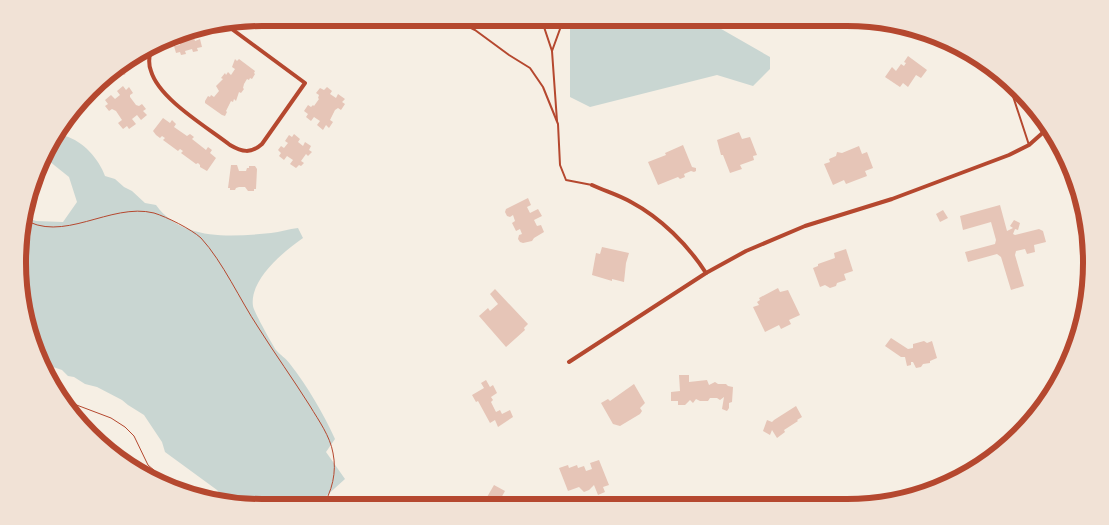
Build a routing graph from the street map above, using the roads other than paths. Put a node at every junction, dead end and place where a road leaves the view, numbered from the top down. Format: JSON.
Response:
{"nodes":[{"id":1,"x":467,"y":26,"type":"edge"},
{"id":2,"x":544,"y":26,"type":"edge"},
{"id":3,"x":561,"y":26,"type":"edge"},
{"id":4,"x":231,"y":28,"type":"edge"},
{"id":5,"x":552,"y":51,"type":"junction"},
{"id":6,"x":150,"y":55,"type":"edge"},
{"id":7,"x":1012,"y":93,"type":"edge"},
{"id":8,"x":558,"y":124,"type":"junction"},
{"id":9,"x":1044,"y":133,"type":"edge"},
{"id":10,"x":1029,"y":145,"type":"junction"},
{"id":11,"x":592,"y":185,"type":"joint"},
{"id":12,"x":706,"y":273,"type":"junction"},
{"id":13,"x":569,"y":362,"type":"dead end"}],
"edges":[{"from":1,"to":8,"type":"lane"},
{"from":2,"to":5,"type":"lane"},
{"from":3,"to":5,"type":"lane"},
{"from":4,"to":6,"type":"street"},
{"from":5,"to":8,"type":"lane"},
{"from":7,"to":10,"type":"lane"},
{"from":8,"to":11,"type":"lane"},
{"from":9,"to":10,"type":"street"},
{"from":10,"to":12,"type":"street"},
{"from":11,"to":12,"type":"street"},
{"from":12,"to":13,"type":"street"}]}
